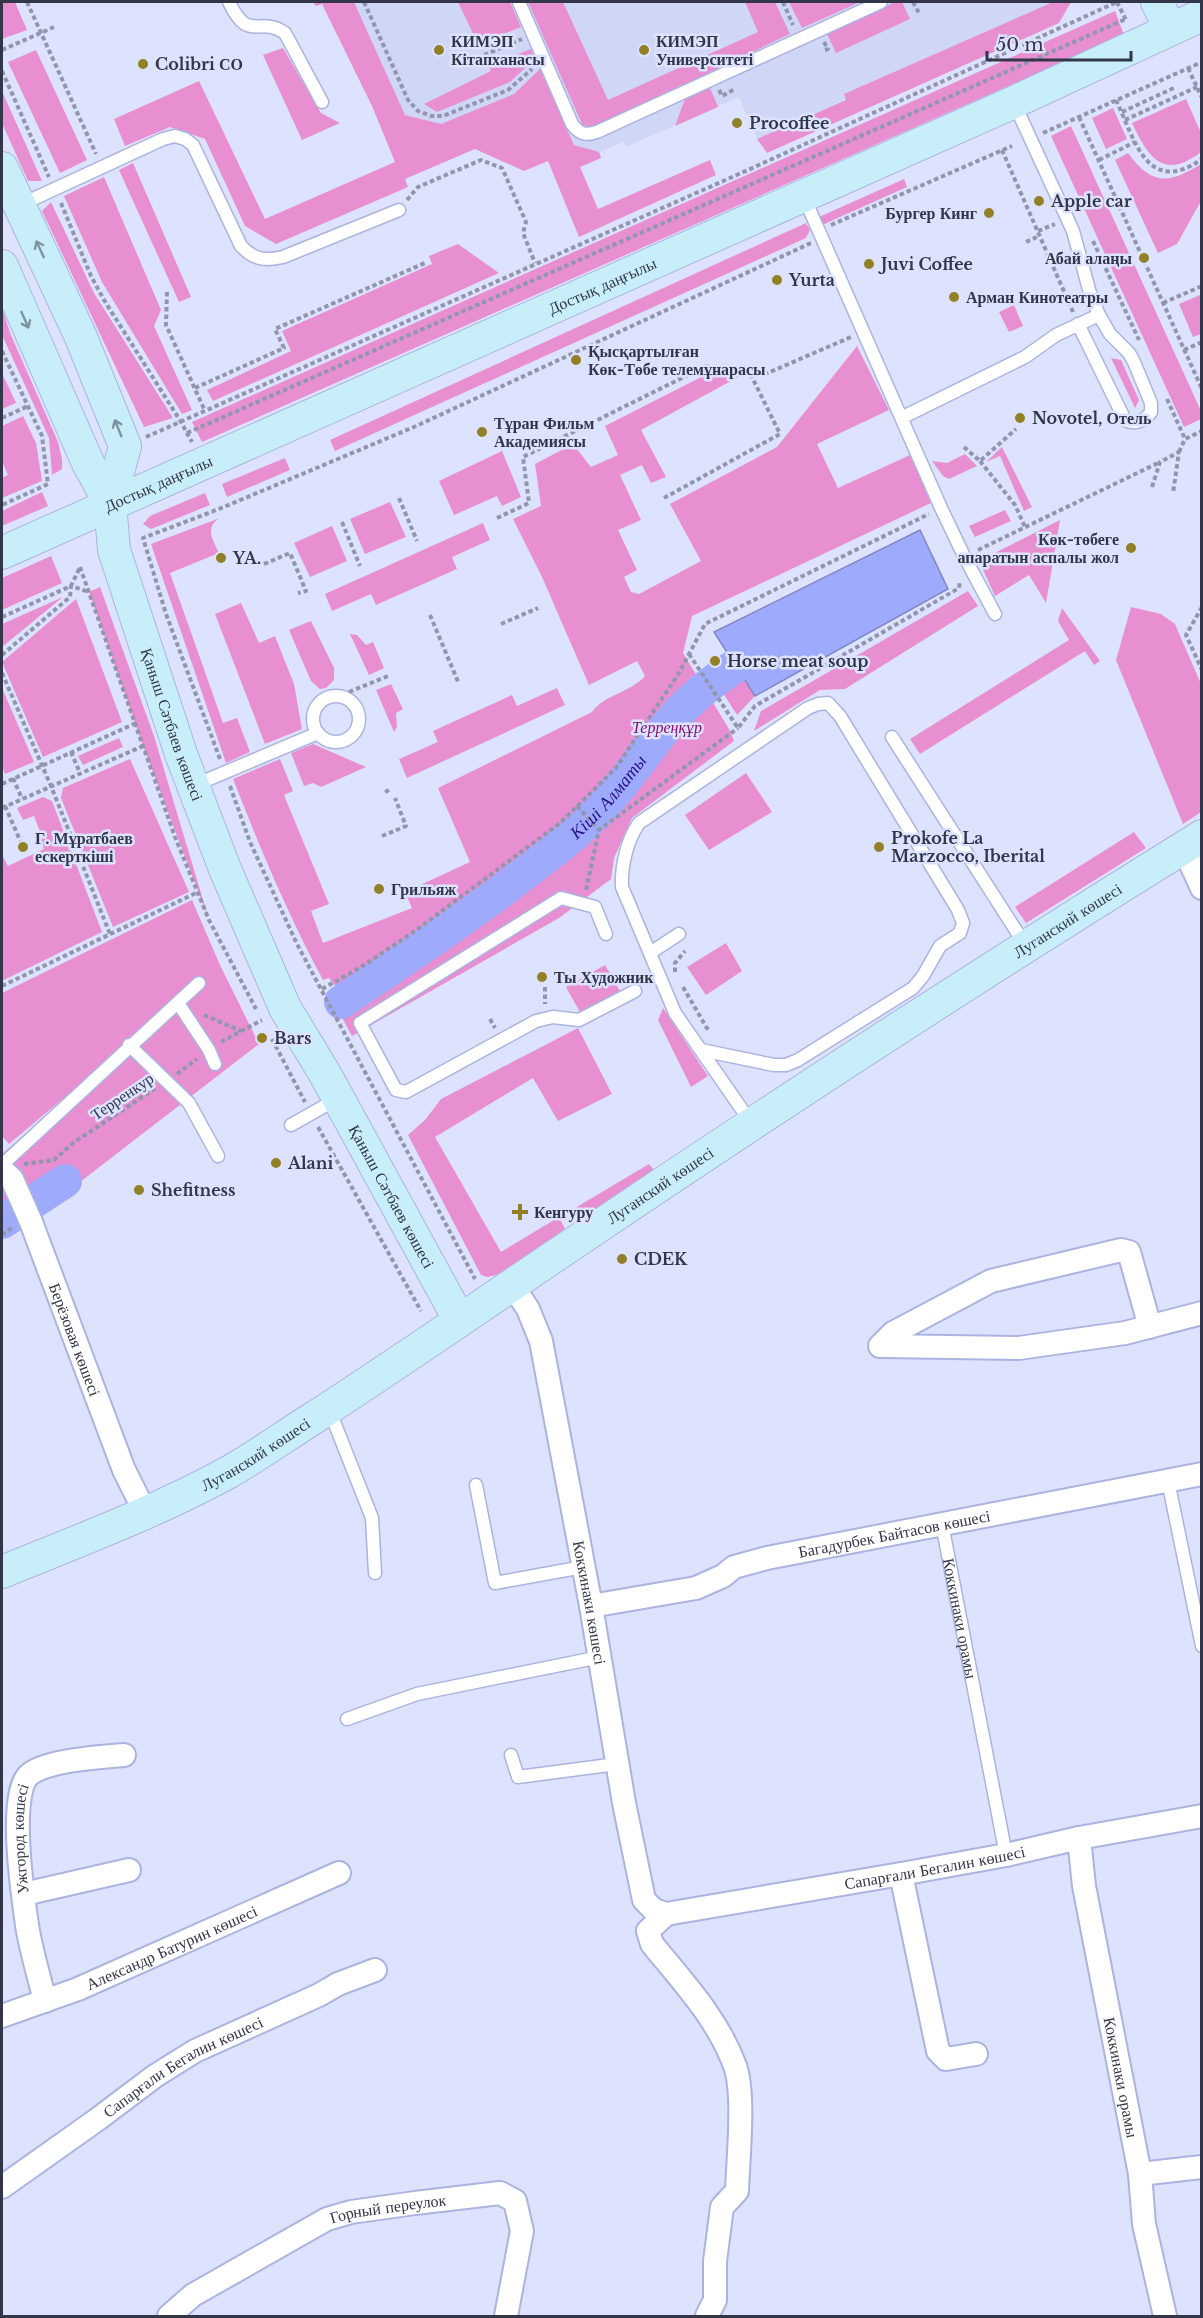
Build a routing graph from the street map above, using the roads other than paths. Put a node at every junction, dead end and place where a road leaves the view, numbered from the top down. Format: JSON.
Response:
{"nodes":[{"id":1,"x":229,"y":2,"type":"edge"},
{"id":2,"x":519,"y":2,"type":"edge"},
{"id":3,"x":881,"y":2,"type":"edge"},
{"id":4,"x":1164,"y":15,"type":"edge"},
{"id":5,"x":1202,"y":15,"type":"edge"},
{"id":6,"x":322,"y":102,"type":"dead end"},
{"id":7,"x":1014,"y":102,"type":"junction"},
{"id":8,"x":2,"y":168,"type":"edge"},
{"id":9,"x":803,"y":194,"type":"junction"},
{"id":10,"x":19,"y":206,"type":"junction"},
{"id":11,"x":399,"y":210,"type":"road end"},
{"id":12,"x":2,"y":266,"type":"edge"},
{"id":13,"x":1099,"y":315,"type":"junction"},
{"id":14,"x":1078,"y":324,"type":"junction"},
{"id":15,"x":903,"y":417,"type":"junction"},
{"id":16,"x":110,"y":504,"type":"junction"},
{"id":17,"x":2,"y":552,"type":"edge"},
{"id":18,"x":995,"y":615,"type":"dead end"},
{"id":19,"x":318,"y":733,"type":"dead end"},
{"id":20,"x":892,"y":737,"type":"dead end"},
{"id":21,"x":193,"y":786,"type":"junction"},
{"id":22,"x":1192,"y":842,"type":"edge"},
{"id":23,"x":1202,"y":888,"type":"edge"},
{"id":24,"x":606,"y":934,"type":"dead end"},
{"id":25,"x":679,"y":934,"type":"dead end"},
{"id":26,"x":1026,"y":946,"type":"junction"},
{"id":27,"x":650,"y":953,"type":"junction"},
{"id":28,"x":199,"y":983,"type":"dead end"},
{"id":29,"x":634,"y":991,"type":"dead end"},
{"id":30,"x":178,"y":1003,"type":"junction"},
{"id":31,"x":129,"y":1045,"type":"junction"},
{"id":32,"x":701,"y":1050,"type":"junction"},
{"id":33,"x":215,"y":1064,"type":"dead end"},
{"id":34,"x":331,"y":1086,"type":"junction"},
{"id":35,"x":291,"y":1125,"type":"dead end"},
{"id":36,"x":752,"y":1125,"type":"junction"},
{"id":37,"x":218,"y":1156,"type":"dead end"},
{"id":38,"x":2,"y":1165,"type":"edge"},
{"id":39,"x":13,"y":1173,"type":"edge"},
{"id":40,"x":513,"y":1286,"type":"junction"},
{"id":41,"x":1202,"y":1313,"type":"edge"},
{"id":42,"x":459,"y":1319,"type":"junction"},
{"id":43,"x":1150,"y":1327,"type":"junction"},
{"id":44,"x":329,"y":1408,"type":"junction"},
{"id":45,"x":1202,"y":1474,"type":"edge"},
{"id":46,"x":1168,"y":1481,"type":"junction"},
{"id":47,"x":476,"y":1485,"type":"dead end"},
{"id":48,"x":145,"y":1512,"type":"junction"},
{"id":49,"x":942,"y":1524,"type":"junction"},
{"id":50,"x":583,"y":1567,"type":"junction"},
{"id":51,"x":2,"y":1572,"type":"edge"},
{"id":52,"x":375,"y":1573,"type":"dead end"},
{"id":53,"x":591,"y":1606,"type":"junction"},
{"id":54,"x":1202,"y":1646,"type":"edge"},
{"id":55,"x":600,"y":1657,"type":"junction"},
{"id":56,"x":347,"y":1719,"type":"dead end"},
{"id":57,"x":124,"y":1755,"type":"dead end"},
{"id":58,"x":511,"y":1755,"type":"dead end"},
{"id":59,"x":617,"y":1764,"type":"junction"},
{"id":60,"x":1202,"y":1816,"type":"edge"},
{"id":61,"x":1079,"y":1838,"type":"junction"},
{"id":62,"x":1006,"y":1855,"type":"junction"},
{"id":63,"x":129,"y":1870,"type":"dead end"},
{"id":64,"x":339,"y":1873,"type":"dead end"},
{"id":65,"x":901,"y":1874,"type":"junction"},
{"id":66,"x":24,"y":1894,"type":"junction"},
{"id":67,"x":666,"y":1914,"type":"junction"},
{"id":68,"x":375,"y":1970,"type":"dead end"},
{"id":69,"x":45,"y":2001,"type":"junction"},
{"id":70,"x":2,"y":2016,"type":"edge"},
{"id":71,"x":976,"y":2054,"type":"dead end"},
{"id":72,"x":1202,"y":2167,"type":"edge"},
{"id":73,"x":1140,"y":2174,"type":"junction"},
{"id":74,"x":2,"y":2187,"type":"edge"},
{"id":75,"x":169,"y":2316,"type":"edge"},
{"id":76,"x":506,"y":2316,"type":"edge"},
{"id":77,"x":706,"y":2316,"type":"edge"},
{"id":78,"x":1165,"y":2316,"type":"edge"}],
"edges":[{"from":1,"to":6,"type":"lane"},
{"from":2,"to":3,"type":"lane"},
{"from":4,"to":5,"type":"street","name":"Достық даңғылы"},
{"from":4,"to":7,"type":"street","name":"Достық даңғылы"},
{"from":7,"to":9,"type":"street","name":"Достық даңғылы"},
{"from":7,"to":13,"type":"lane"},
{"from":8,"to":10,"type":"street","name":"Қаныш Сәтбаев көшесі"},
{"from":9,"to":15,"type":"lane"},
{"from":9,"to":16,"type":"street","name":"Достық даңғылы"},
{"from":10,"to":11,"type":"lane"},
{"from":16,"to":10,"type":"street","name":"Қаныш Сәтбаев көшесі","one_way":true},
{"from":12,"to":16,"type":"street","name":"Қаныш Сәтбаев көшесі","one_way":true},
{"from":13,"to":14,"type":"lane"},
{"from":13,"to":14,"type":"lane"},
{"from":14,"to":15,"type":"lane"},
{"from":15,"to":18,"type":"lane"},
{"from":16,"to":17,"type":"street","name":"Достық даңғылы"},
{"from":16,"to":21,"type":"street","name":"Қаныш Сәтбаев көшесі"},
{"from":19,"to":21,"type":"lane"},
{"from":20,"to":26,"type":"lane"},
{"from":21,"to":34,"type":"street","name":"Қаныш Сәтбаев көшесі"},
{"from":22,"to":23,"type":"street"},
{"from":22,"to":26,"type":"street","name":"Луганский көшесі"},
{"from":24,"to":29,"type":"lane"},
{"from":25,"to":27,"type":"lane"},
{"from":26,"to":36,"type":"street","name":"Луганский көшесі"},
{"from":27,"to":32,"type":"lane"},
{"from":27,"to":32,"type":"lane"},
{"from":28,"to":30,"type":"lane"},
{"from":30,"to":31,"type":"lane"},
{"from":30,"to":33,"type":"lane"},
{"from":31,"to":37,"type":"lane"},
{"from":31,"to":38,"type":"lane"},
{"from":32,"to":36,"type":"lane"},
{"from":34,"to":35,"type":"lane"},
{"from":34,"to":42,"type":"street","name":"Қаныш Сәтбаев көшесі"},
{"from":36,"to":40,"type":"street","name":"Луганский көшесі"},
{"from":39,"to":48,"type":"street","name":"Берёзовая көшесі"},
{"from":40,"to":42,"type":"street","name":"Луганский көшесі"},
{"from":40,"to":50,"type":"street","name":"Коккинаки көшесі"},
{"from":41,"to":43,"type":"street"},
{"from":42,"to":44,"type":"street","name":"Луганский көшесі"},
{"from":43,"to":43,"type":"street"},
{"from":44,"to":48,"type":"street","name":"Луганский көшесі"},
{"from":44,"to":52,"type":"lane"},
{"from":45,"to":46,"type":"street","name":"Багадурбек Байтасов көшесі"},
{"from":46,"to":49,"type":"street","name":"Багадурбек Байтасов көшесі"},
{"from":46,"to":54,"type":"lane"},
{"from":47,"to":50,"type":"lane"},
{"from":48,"to":51,"type":"street","name":"Луганский көшесі"},
{"from":49,"to":53,"type":"street","name":"Багадурбек Байтасов көшесі"},
{"from":49,"to":62,"type":"lane","name":"Коккинаки орамы"},
{"from":50,"to":53,"type":"street","name":"Коккинаки көшесі"},
{"from":53,"to":55,"type":"street","name":"Коккинаки көшесі"},
{"from":55,"to":56,"type":"lane"},
{"from":55,"to":59,"type":"street","name":"Коккинаки көшесі"},
{"from":57,"to":66,"type":"street","name":"Ужгород көшесі"},
{"from":58,"to":59,"type":"lane"},
{"from":59,"to":67,"type":"street","name":"Коккинаки көшесі"},
{"from":60,"to":61,"type":"street","name":"Сапарғали Бегалин көшесі"},
{"from":61,"to":62,"type":"street","name":"Сапарғали Бегалин көшесі"},
{"from":61,"to":73,"type":"street","name":"Коккинаки орамы"},
{"from":62,"to":65,"type":"street","name":"Сапарғали Бегалин көшесі"},
{"from":63,"to":66,"type":"street"},
{"from":64,"to":69,"type":"street","name":"Александр Батурин көшесі"},
{"from":65,"to":67,"type":"street","name":"Сапарғали Бегалин көшесі"},
{"from":65,"to":71,"type":"street"},
{"from":66,"to":69,"type":"street","name":"Ужгород көшесі"},
{"from":67,"to":77,"type":"street"},
{"from":68,"to":74,"type":"street","name":"Сапарғали Бегалин көшесі"},
{"from":69,"to":70,"type":"street","name":"Александр Батурин көшесі"},
{"from":72,"to":73,"type":"street"},
{"from":73,"to":78,"type":"street","name":"Коккинаки орамы"},
{"from":75,"to":76,"type":"street","name":"Горный переулок"}]}
